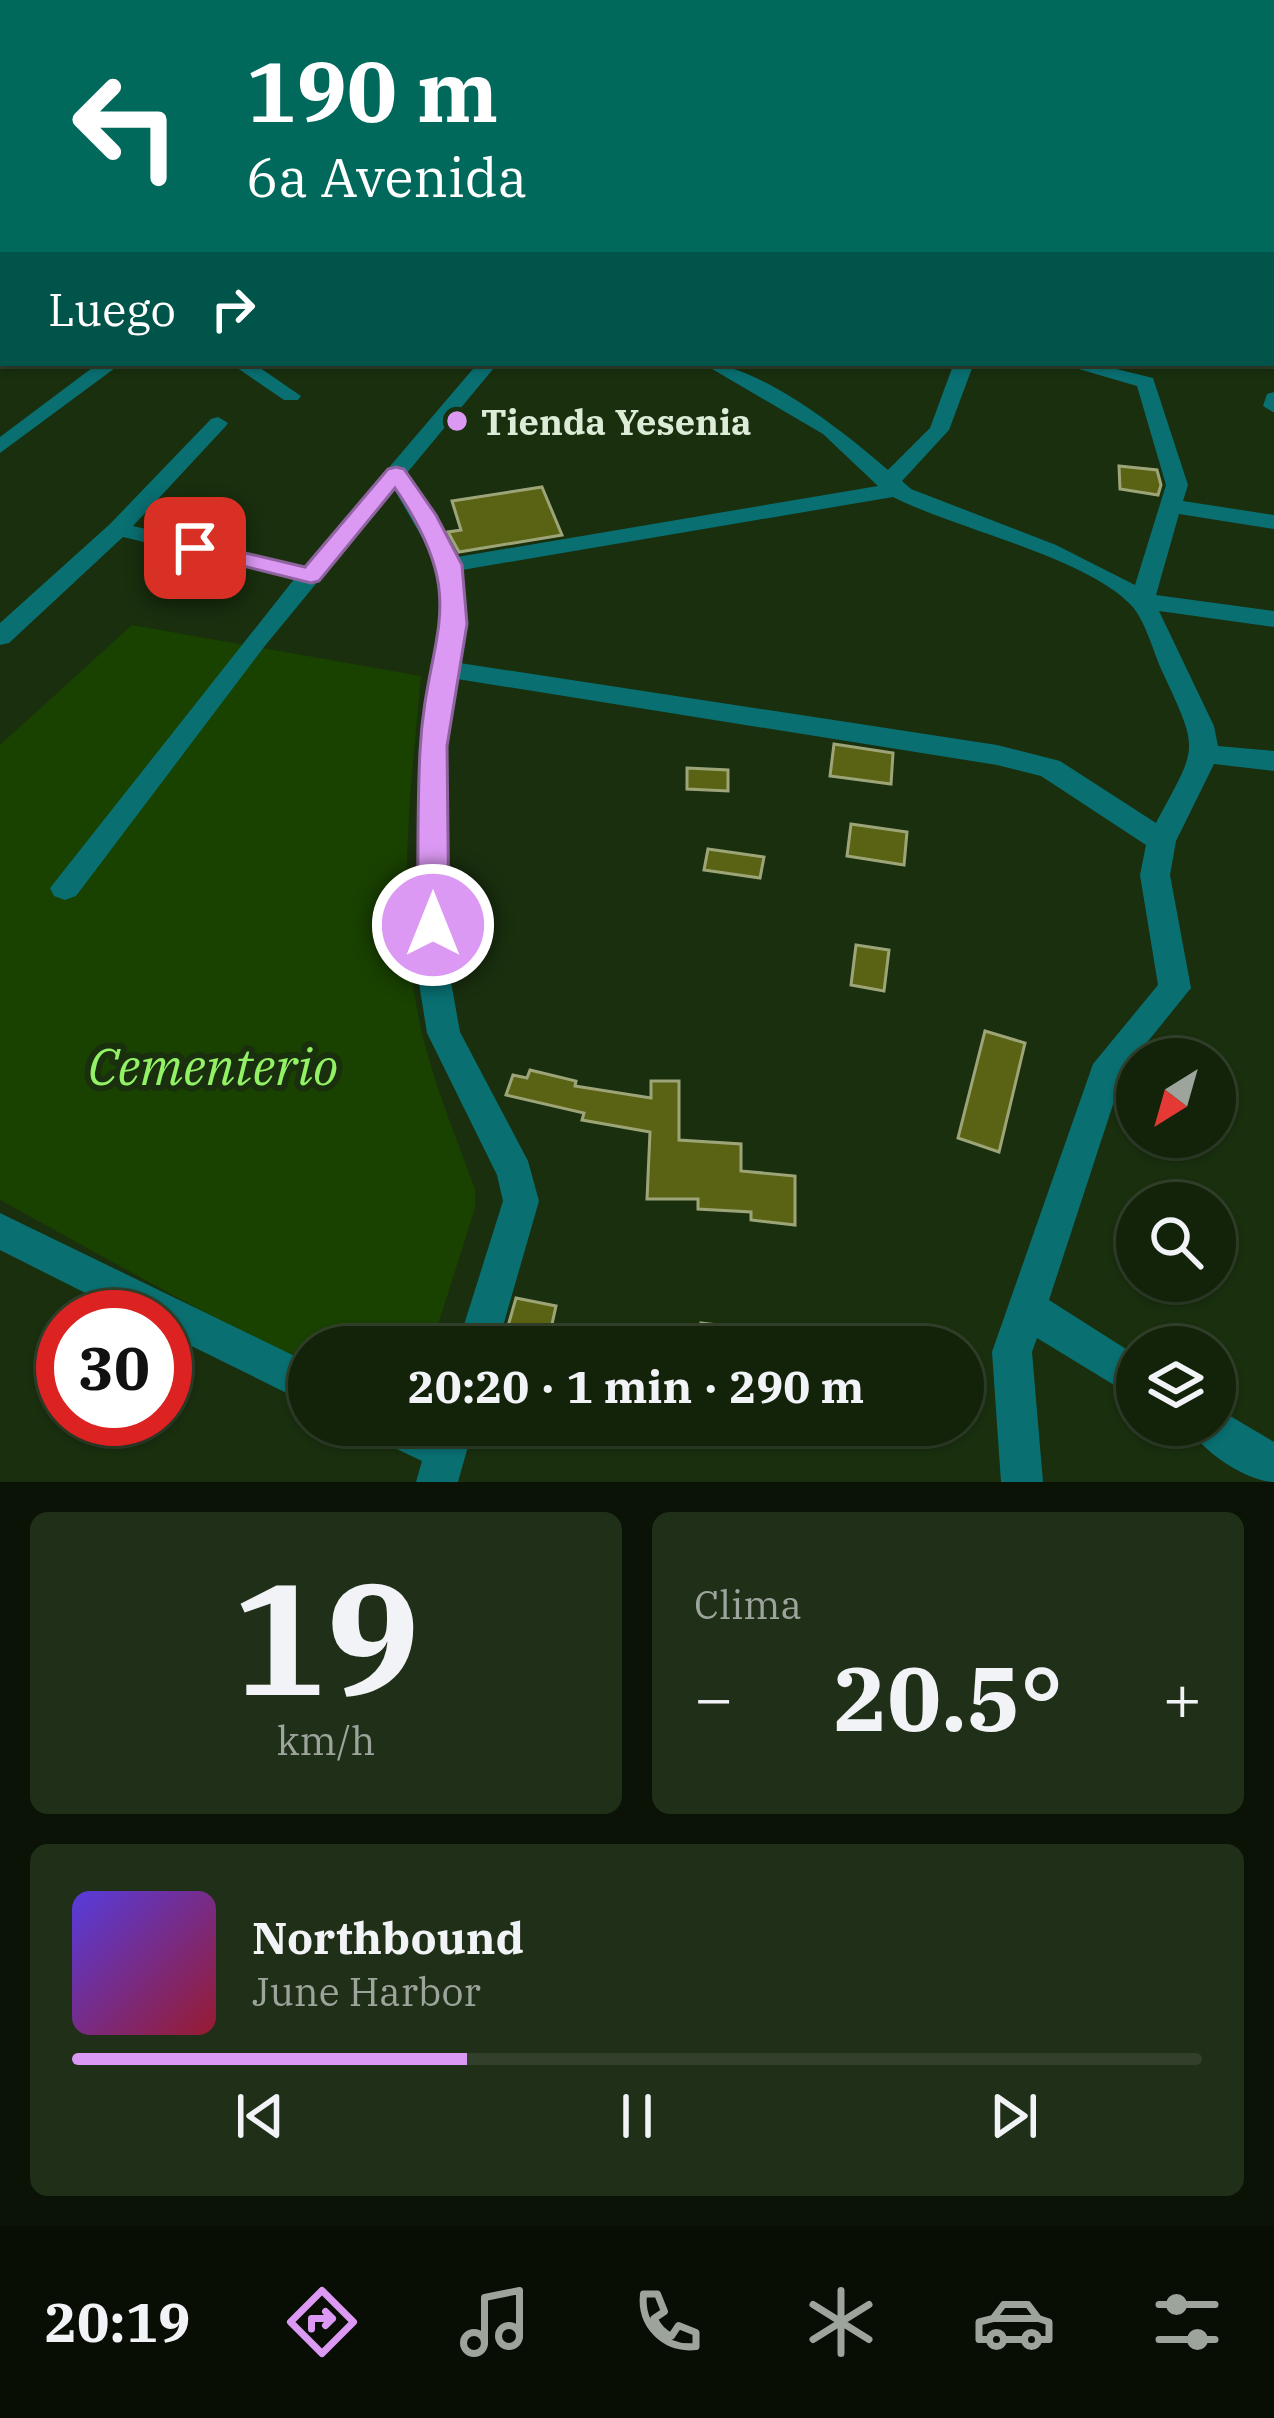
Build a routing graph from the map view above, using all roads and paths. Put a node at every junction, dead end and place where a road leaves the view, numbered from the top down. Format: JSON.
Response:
{"nodes":[{"id":1,"x":102,"y":366,"type":"edge"},
{"id":2,"x":245,"y":366,"type":"edge"},
{"id":3,"x":483,"y":366,"type":"edge"},
{"id":4,"x":717,"y":366,"type":"edge"},
{"id":5,"x":963,"y":366,"type":"edge"},
{"id":6,"x":1080,"y":366,"type":"edge"},
{"id":7,"x":291,"y":396,"type":"dead end"},
{"id":8,"x":218,"y":423,"type":"dead end"},
{"id":9,"x":0,"y":447,"type":"edge"},
{"id":10,"x":396,"y":473,"type":"junction"},
{"id":11,"x":891,"y":487,"type":"junction"},
{"id":12,"x":1173,"y":506,"type":"junction"},
{"id":13,"x":1274,"y":522,"type":"edge"},
{"id":14,"x":118,"y":529,"type":"junction"},
{"id":15,"x":450,"y":565,"type":"junction"},
{"id":16,"x":311,"y":575,"type":"junction"},
{"id":17,"x":1142,"y":602,"type":"junction"},
{"id":18,"x":1274,"y":619,"type":"edge"},
{"id":19,"x":0,"y":637,"type":"edge"},
{"id":20,"x":445,"y":669,"type":"junction"},
{"id":21,"x":1206,"y":754,"type":"junction"},
{"id":22,"x":1274,"y":761,"type":"edge"},
{"id":23,"x":1161,"y":841,"type":"junction"},
{"id":24,"x":64,"y":888,"type":"dead end"},
{"id":25,"x":0,"y":1231,"type":"edge"},
{"id":26,"x":1027,"y":1310,"type":"junction"},
{"id":27,"x":483,"y":1326,"type":"edge"},
{"id":28,"x":1116,"y":1366,"type":"edge"},
{"id":29,"x":288,"y":1374,"type":"edge"},
{"id":30,"x":1236,"y":1442,"type":"edge"},
{"id":31,"x":1274,"y":1466,"type":"edge"},
{"id":32,"x":1022,"y":1482,"type":"edge"}],
"edges":[{"from":1,"to":9,"type":"street"},
{"from":2,"to":7,"type":"street"},
{"from":3,"to":10,"type":"street"},
{"from":4,"to":11,"type":"street"},
{"from":5,"to":11,"type":"street"},
{"from":6,"to":12,"type":"street"},
{"from":8,"to":14,"type":"street"},
{"from":10,"to":15,"type":"street"},
{"from":10,"to":16,"type":"street"},
{"from":11,"to":15,"type":"street"},
{"from":11,"to":17,"type":"street"},
{"from":12,"to":13,"type":"street"},
{"from":12,"to":17,"type":"street"},
{"from":14,"to":16,"type":"street"},
{"from":14,"to":19,"type":"street"},
{"from":15,"to":20,"type":"street"},
{"from":16,"to":24,"type":"street"},
{"from":17,"to":18,"type":"street"},
{"from":17,"to":21,"type":"street"},
{"from":20,"to":23,"type":"street"},
{"from":20,"to":27,"type":"street"},
{"from":21,"to":22,"type":"street"},
{"from":21,"to":23,"type":"street"},
{"from":23,"to":26,"type":"street"},
{"from":25,"to":29,"type":"street"},
{"from":26,"to":28,"type":"street"},
{"from":26,"to":32,"type":"street"},
{"from":30,"to":31,"type":"street"}]}
